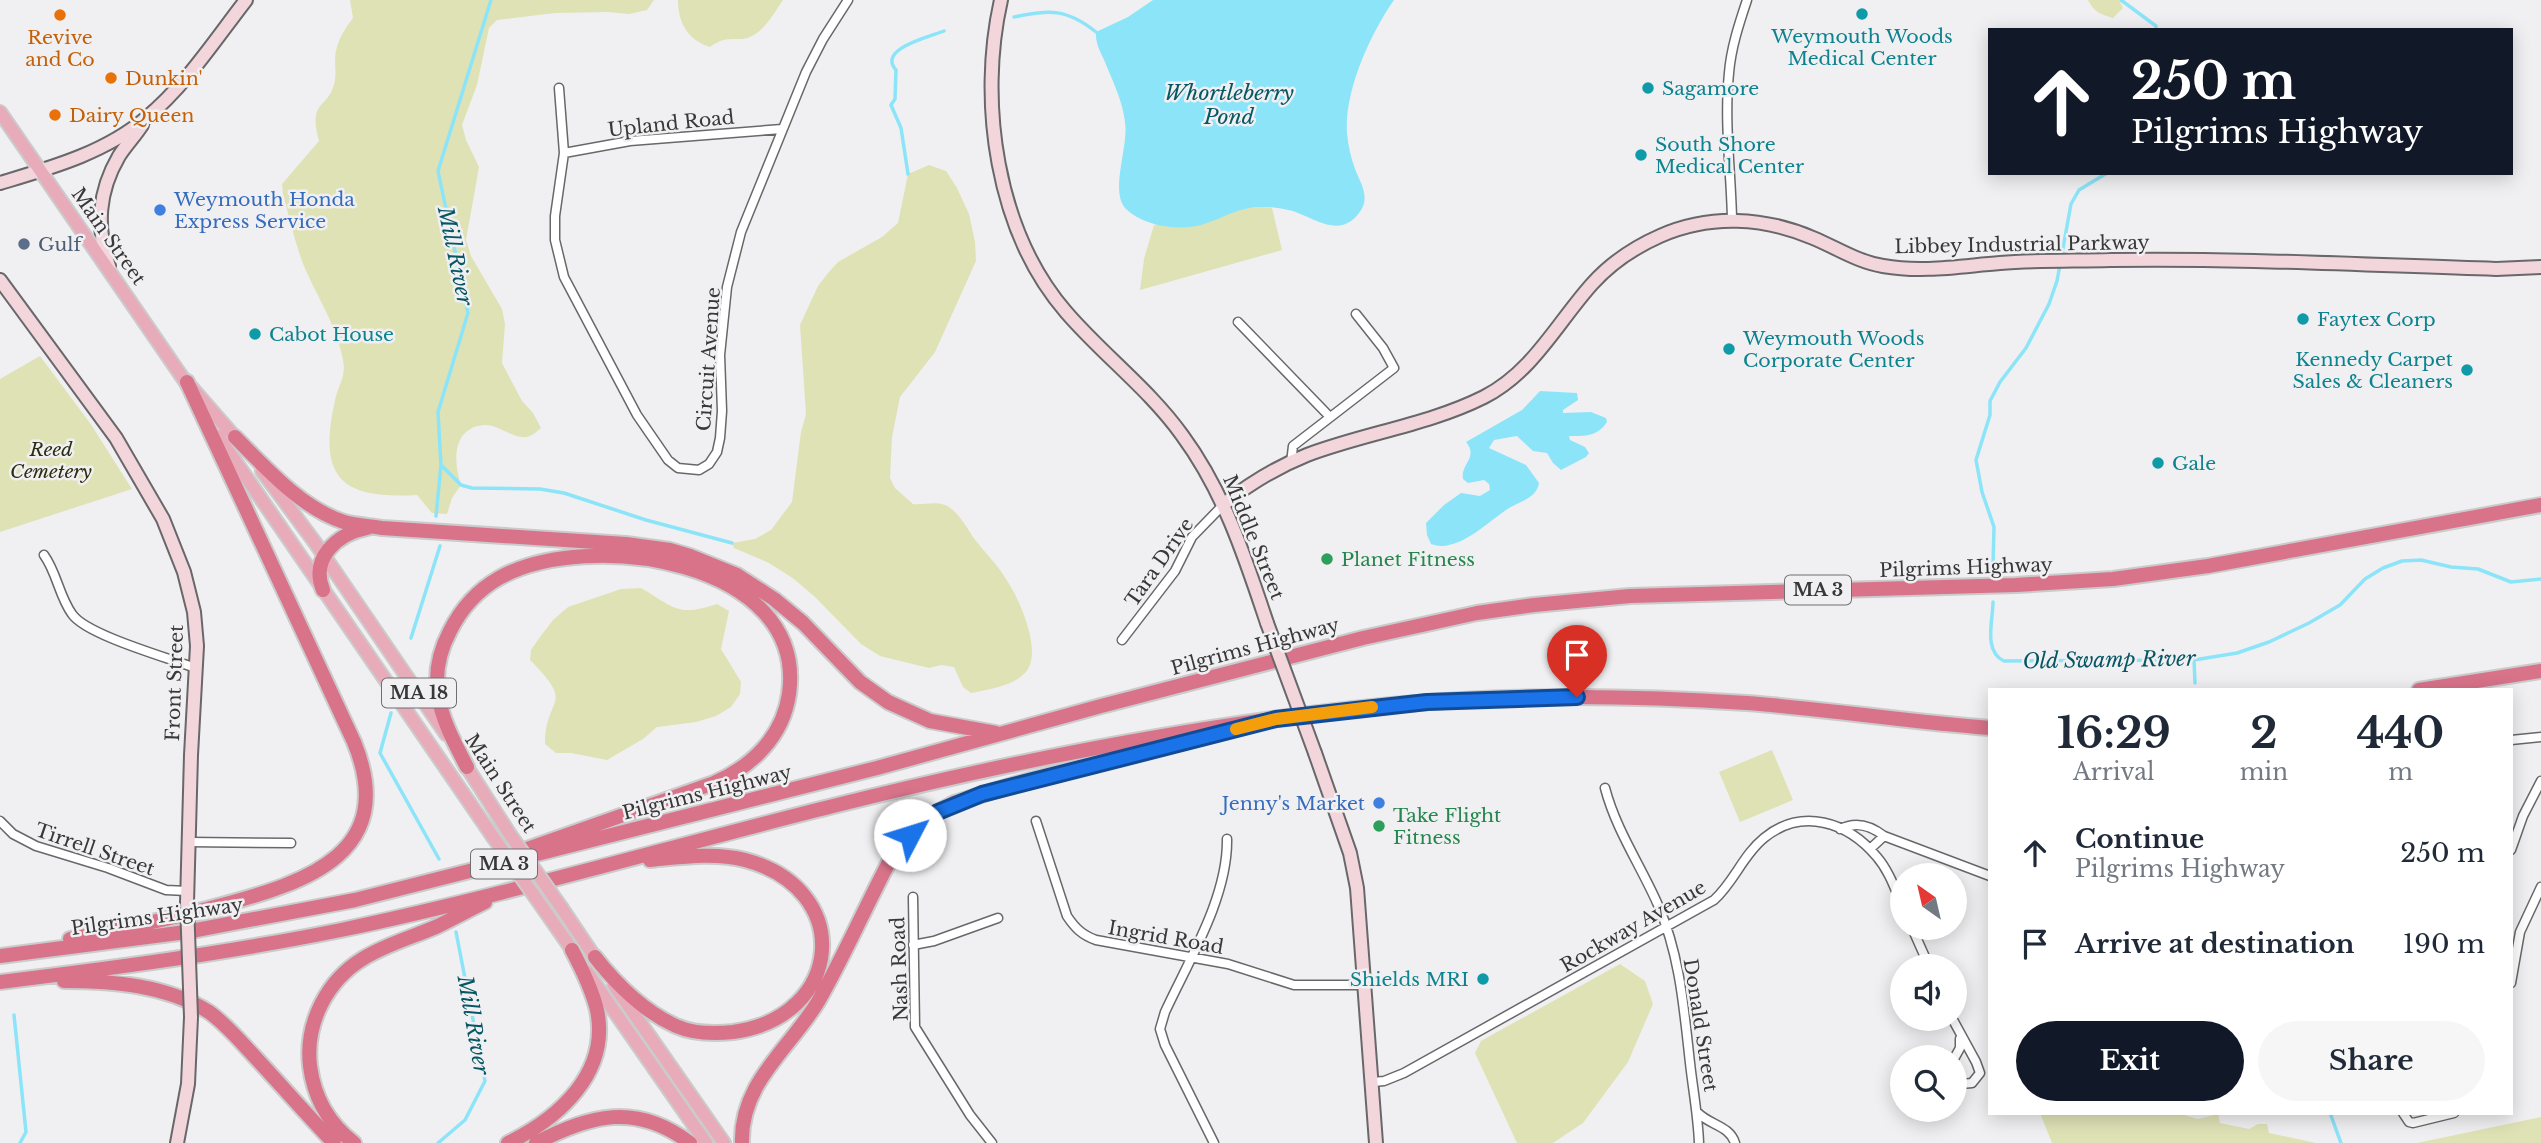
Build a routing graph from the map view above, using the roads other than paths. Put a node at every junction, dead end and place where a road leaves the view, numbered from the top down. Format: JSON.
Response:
{"nodes":[{"id":1,"x":246,"y":0,"type":"edge"},
{"id":2,"x":848,"y":0,"type":"edge"},
{"id":3,"x":1001,"y":0,"type":"edge"},
{"id":4,"x":1747,"y":0,"type":"edge"},
{"id":5,"x":559,"y":88,"type":"dead end"},
{"id":6,"x":0,"y":113,"type":"edge"},
{"id":7,"x":145,"y":119,"type":"junction"},
{"id":8,"x":782,"y":129,"type":"junction"},
{"id":9,"x":564,"y":153,"type":"junction"},
{"id":10,"x":40,"y":170,"type":"junction"},
{"id":11,"x":0,"y":183,"type":"edge"},
{"id":12,"x":1732,"y":219,"type":"junction"},
{"id":13,"x":2541,"y":267,"type":"edge"},
{"id":14,"x":110,"y":271,"type":"junction"},
{"id":15,"x":0,"y":280,"type":"edge"},
{"id":16,"x":1356,"y":314,"type":"dead end"},
{"id":17,"x":1238,"y":322,"type":"dead end"},
{"id":18,"x":187,"y":382,"type":"junction"},
{"id":19,"x":1330,"y":417,"type":"junction"},
{"id":20,"x":236,"y":437,"type":"junction"},
{"id":21,"x":1291,"y":463,"type":"junction"},
{"id":22,"x":1224,"y":504,"type":"junction"},
{"id":23,"x":2541,"y":505,"type":"edge"},
{"id":24,"x":382,"y":527,"type":"junction"},
{"id":25,"x":44,"y":555,"type":"dead end"},
{"id":26,"x":324,"y":556,"type":"junction"},
{"id":27,"x":323,"y":590,"type":"junction"},
{"id":28,"x":1122,"y":640,"type":"dead end"},
{"id":29,"x":195,"y":668,"type":"junction"},
{"id":30,"x":2541,"y":671,"type":"edge"},
{"id":31,"x":2432,"y":688,"type":"edge"},
{"id":32,"x":1276,"y":719,"type":"junction"},
{"id":33,"x":1988,"y":728,"type":"edge"},
{"id":34,"x":1001,"y":734,"type":"junction"},
{"id":35,"x":2541,"y":737,"type":"edge"},
{"id":36,"x":2513,"y":740,"type":"edge"},
{"id":37,"x":467,"y":767,"type":"junction"},
{"id":38,"x":2541,"y":781,"type":"edge"},
{"id":39,"x":1605,"y":788,"type":"dead end"},
{"id":40,"x":0,"y":821,"type":"edge"},
{"id":41,"x":1036,"y":821,"type":"dead end"},
{"id":42,"x":1840,"y":829,"type":"junction"},
{"id":43,"x":1884,"y":836,"type":"junction"},
{"id":44,"x":1227,"y":839,"type":"dead end"},
{"id":45,"x":188,"y":842,"type":"junction"},
{"id":46,"x":290,"y":843,"type":"dead end"},
{"id":47,"x":2513,"y":844,"type":"edge"},
{"id":48,"x":1870,"y":849,"type":"junction"},
{"id":49,"x":586,"y":869,"type":"junction"},
{"id":50,"x":1988,"y":875,"type":"edge"},
{"id":51,"x":1890,"y":878,"type":"edge"},
{"id":52,"x":410,"y":887,"type":"junction"},
{"id":53,"x":2541,"y":887,"type":"edge"},
{"id":54,"x":510,"y":889,"type":"junction"},
{"id":55,"x":187,"y":897,"type":"junction"},
{"id":56,"x":913,"y":897,"type":"dead end"},
{"id":57,"x":998,"y":918,"type":"dead end"},
{"id":58,"x":1666,"y":928,"type":"junction"},
{"id":59,"x":913,"y":945,"type":"junction"},
{"id":60,"x":572,"y":950,"type":"junction"},
{"id":61,"x":0,"y":955,"type":"edge"},
{"id":62,"x":595,"y":957,"type":"junction"},
{"id":63,"x":1190,"y":958,"type":"junction"},
{"id":64,"x":2513,"y":972,"type":"edge"},
{"id":65,"x":0,"y":983,"type":"edge"},
{"id":66,"x":1366,"y":985,"type":"junction"},
{"id":67,"x":1958,"y":1031,"type":"edge"},
{"id":68,"x":1960,"y":1035,"type":"junction"},
{"id":69,"x":1960,"y":1045,"type":"edge"},
{"id":70,"x":1966,"y":1045,"type":"edge"},
{"id":71,"x":1967,"y":1047,"type":"edge"},
{"id":72,"x":1373,"y":1082,"type":"junction"},
{"id":73,"x":1967,"y":1083,"type":"edge"},
{"id":74,"x":1698,"y":1113,"type":"junction"},
{"id":75,"x":2404,"y":1115,"type":"edge"},
{"id":76,"x":2446,"y":1115,"type":"edge"},
{"id":77,"x":177,"y":1143,"type":"edge"},
{"id":78,"x":334,"y":1143,"type":"edge"},
{"id":79,"x":354,"y":1143,"type":"edge"},
{"id":80,"x":508,"y":1143,"type":"edge"},
{"id":81,"x":536,"y":1143,"type":"edge"},
{"id":82,"x":690,"y":1143,"type":"edge"},
{"id":83,"x":706,"y":1143,"type":"edge"},
{"id":84,"x":724,"y":1143,"type":"edge"},
{"id":85,"x":742,"y":1143,"type":"edge"},
{"id":86,"x":992,"y":1143,"type":"edge"},
{"id":87,"x":1214,"y":1143,"type":"edge"},
{"id":88,"x":1376,"y":1143,"type":"edge"},
{"id":89,"x":1699,"y":1143,"type":"edge"},
{"id":90,"x":1735,"y":1143,"type":"edge"}],
"edges":[{"from":1,"to":7,"type":"street"},
{"from":2,"to":8,"type":"street","name":"Circuit Avenue"},
{"from":3,"to":22,"type":"street","name":"Middle Street"},
{"from":4,"to":12,"type":"street"},
{"from":5,"to":9,"type":"street","name":"Circuit Avenue"},
{"from":6,"to":10,"type":"main road","name":"Main Street","number":"MA 18"},
{"from":7,"to":10,"type":"street"},
{"from":7,"to":14,"type":"street"},
{"from":8,"to":9,"type":"street","name":"Upland Road"},
{"from":8,"to":9,"type":"street","name":"Circuit Avenue"},
{"from":10,"to":11,"type":"street"},
{"from":10,"to":14,"type":"main road","name":"Main Street","number":"MA 18"},
{"from":12,"to":13,"type":"street","name":"Libbey Industrial Parkway"},
{"from":12,"to":21,"type":"street","name":"Libbey Industrial Parkway"},
{"from":14,"to":18,"type":"main road","name":"Main Street","number":"MA 18"},
{"from":15,"to":29,"type":"street","name":"Front Street"},
{"from":16,"to":19,"type":"street"},
{"from":17,"to":19,"type":"street"},
{"from":18,"to":20,"type":"main road","name":"Main Street","number":"MA 18"},
{"from":18,"to":27,"type":"main road","name":"Main Street","number":"MA 18"},
{"from":18,"to":61,"type":"highway"},
{"from":19,"to":21,"type":"street"},
{"from":20,"to":24,"type":"highway"},
{"from":20,"to":26,"type":"main road","name":"Main Street","number":"MA 18"},
{"from":21,"to":22,"type":"street","name":"Libbey Industrial Parkway"},
{"from":22,"to":28,"type":"street","name":"Tara Drive"},
{"from":22,"to":66,"type":"street","name":"Middle Street","bridge":true},
{"from":23,"to":34,"type":"highway","name":"Pilgrims Highway","number":"MA 3"},
{"from":24,"to":26,"type":"highway"},
{"from":24,"to":34,"type":"highway"},
{"from":25,"to":29,"type":"street"},
{"from":26,"to":27,"type":"highway"},
{"from":26,"to":37,"type":"main road","name":"Main Street","number":"MA 18"},
{"from":27,"to":60,"type":"main road","name":"Main Street","number":"MA 18","bridge":true},
{"from":29,"to":45,"type":"street","name":"Front Street"},
{"from":30,"to":31,"type":"highway"},
{"from":32,"to":33,"type":"highway","number":"MA 3"},
{"from":32,"to":49,"type":"highway","number":"MA 3"},
{"from":32,"to":85,"type":"highway"},
{"from":34,"to":52,"type":"highway","name":"Pilgrims Highway","number":"MA 3"},
{"from":35,"to":36,"type":"street"},
{"from":37,"to":52,"type":"highway"},
{"from":37,"to":62,"type":"main road","name":"Main Street","number":"MA 18","bridge":true},
{"from":38,"to":47,"type":"street"},
{"from":39,"to":58,"type":"street","name":"Donald Street"},
{"from":40,"to":55,"type":"street","name":"Tirrell Street"},
{"from":41,"to":63,"type":"street","name":"Ingrid Road"},
{"from":42,"to":43,"type":"street"},
{"from":42,"to":48,"type":"street","name":"Rockway Avenue"},
{"from":42,"to":58,"type":"street","name":"Rockway Avenue"},
{"from":43,"to":48,"type":"street"},
{"from":43,"to":50,"type":"street"},
{"from":44,"to":63,"type":"street"},
{"from":45,"to":46,"type":"street"},
{"from":45,"to":55,"type":"street","name":"Front Street"},
{"from":48,"to":51,"type":"street","name":"Rockway Avenue"},
{"from":49,"to":54,"type":"highway","number":"MA 3"},
{"from":49,"to":62,"type":"highway"},
{"from":52,"to":61,"type":"highway","name":"Pilgrims Highway","number":"MA 3"},
{"from":53,"to":64,"type":"street"},
{"from":54,"to":65,"type":"highway","number":"MA 3"},
{"from":54,"to":79,"type":"highway"},
{"from":55,"to":77,"type":"street","name":"Front Street","bridge":true},
{"from":56,"to":59,"type":"street","name":"Nash Road"},
{"from":57,"to":59,"type":"street"},
{"from":58,"to":72,"type":"street","name":"Rockway Avenue"},
{"from":58,"to":74,"type":"street","name":"Donald Street"},
{"from":59,"to":86,"type":"street","name":"Nash Road"},
{"from":60,"to":80,"type":"highway"},
{"from":60,"to":83,"type":"main road","name":"Main Street","number":"MA 18"},
{"from":62,"to":84,"type":"main road","name":"Main Street","number":"MA 18"},
{"from":63,"to":66,"type":"street","name":"Ingrid Road"},
{"from":63,"to":87,"type":"street"},
{"from":65,"to":78,"type":"highway"},
{"from":66,"to":72,"type":"street","name":"Middle Street"},
{"from":67,"to":68,"type":"street"},
{"from":68,"to":69,"type":"street"},
{"from":68,"to":70,"type":"street"},
{"from":71,"to":73,"type":"street"},
{"from":72,"to":88,"type":"street","name":"Middle Street"},
{"from":74,"to":89,"type":"street","name":"Donald Street"},
{"from":74,"to":90,"type":"street","name":"Donald Street"},
{"from":75,"to":76,"type":"street"},
{"from":81,"to":82,"type":"highway"}]}
